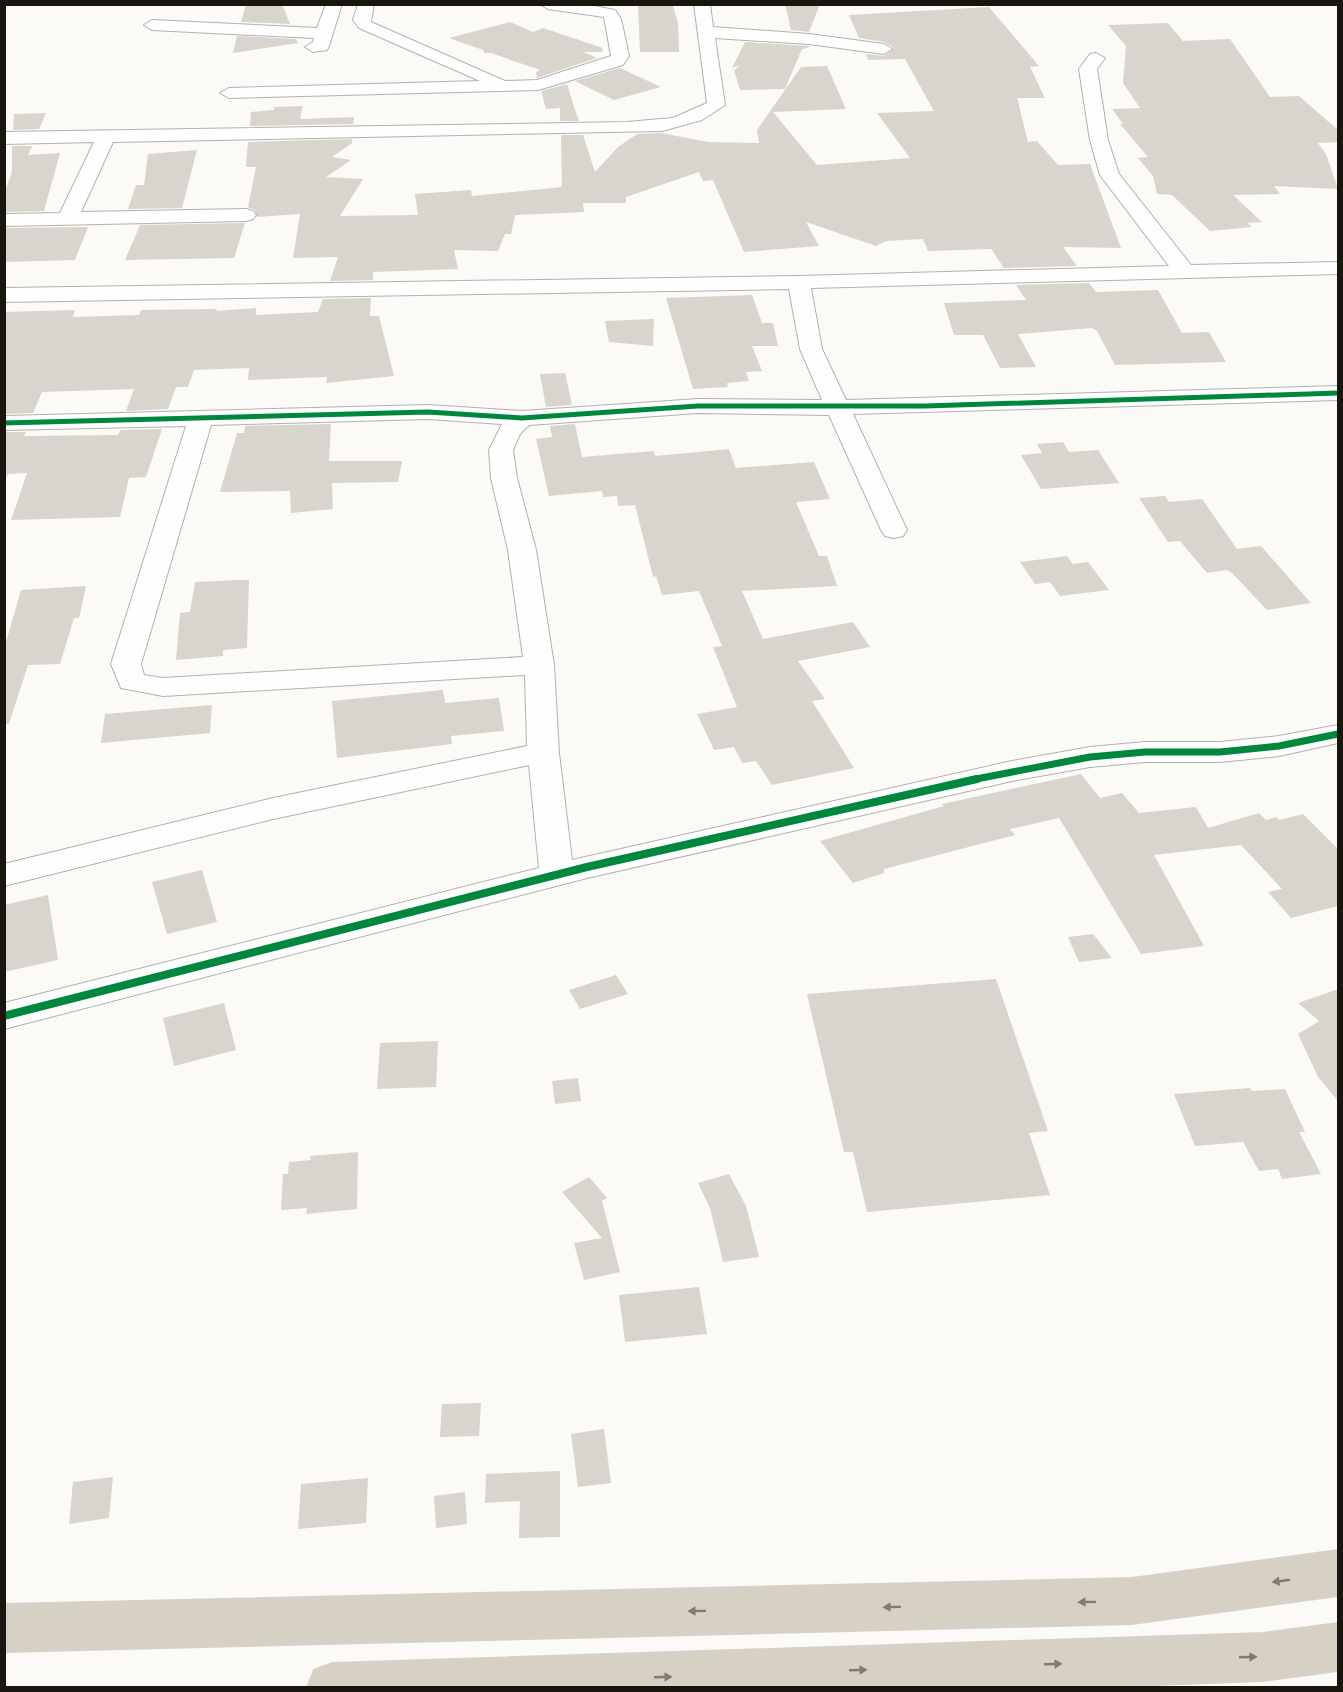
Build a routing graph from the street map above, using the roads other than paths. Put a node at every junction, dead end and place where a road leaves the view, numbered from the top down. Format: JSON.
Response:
{"nodes":[{"id":1,"x":334,"y":4,"type":"edge"},
{"id":2,"x":366,"y":4,"type":"edge"},
{"id":3,"x":375,"y":4,"type":"edge"},
{"id":4,"x":548,"y":4,"type":"edge"},
{"id":5,"x":702,"y":4,"type":"edge"},
{"id":6,"x":152,"y":25,"type":"dead end"},
{"id":7,"x":365,"y":26,"type":"junction"},
{"id":8,"x":707,"y":32,"type":"junction"},
{"id":9,"x":323,"y":33,"type":"junction"},
{"id":10,"x":303,"y":47,"type":"dead end"},
{"id":11,"x":884,"y":49,"type":"dead end"},
{"id":12,"x":1096,"y":58,"type":"dead end"},
{"id":13,"x":507,"y":87,"type":"junction"},
{"id":14,"x":229,"y":93,"type":"dead end"},
{"id":15,"x":106,"y":136,"type":"junction"},
{"id":16,"x":4,"y":138,"type":"edge"},
{"id":17,"x":246,"y":215,"type":"dead end"},
{"id":18,"x":68,"y":218,"type":"junction"},
{"id":19,"x":4,"y":220,"type":"edge"},
{"id":20,"x":1338,"y":268,"type":"edge"},
{"id":21,"x":1184,"y":271,"type":"junction"},
{"id":22,"x":799,"y":282,"type":"junction"},
{"id":23,"x":4,"y":295,"type":"edge"},
{"id":24,"x":1338,"y":393,"type":"edge"},
{"id":25,"x":838,"y":406,"type":"junction"},
{"id":26,"x":201,"y":417,"type":"junction"},
{"id":27,"x":522,"y":418,"type":"junction"},
{"id":28,"x":4,"y":423,"type":"edge"},
{"id":29,"x":894,"y":530,"type":"dead end"},
{"id":30,"x":539,"y":665,"type":"junction"},
{"id":31,"x":1338,"y":734,"type":"edge"},
{"id":32,"x":543,"y":753,"type":"junction"},
{"id":33,"x":4,"y":875,"type":"edge"},
{"id":34,"x":557,"y":875,"type":"junction"},
{"id":35,"x":4,"y":1016,"type":"edge"},
{"id":36,"x":1338,"y":1573,"type":"edge"},
{"id":37,"x":4,"y":1628,"type":"edge"},
{"id":38,"x":1338,"y":1647,"type":"edge"},
{"id":39,"x":332,"y":1688,"type":"edge"}],
"edges":[{"from":1,"to":9,"type":"street"},
{"from":2,"to":7,"type":"street"},
{"from":3,"to":7,"type":"street"},
{"from":4,"to":13,"type":"street"},
{"from":5,"to":8,"type":"street"},
{"from":6,"to":9,"type":"street"},
{"from":7,"to":13,"type":"street"},
{"from":8,"to":11,"type":"street"},
{"from":8,"to":15,"type":"street"},
{"from":9,"to":10,"type":"street"},
{"from":12,"to":21,"type":"street"},
{"from":13,"to":14,"type":"street"},
{"from":15,"to":16,"type":"street"},
{"from":15,"to":18,"type":"street"},
{"from":17,"to":18,"type":"street"},
{"from":18,"to":19,"type":"street"},
{"from":20,"to":21,"type":"street"},
{"from":21,"to":22,"type":"street"},
{"from":22,"to":23,"type":"street"},
{"from":22,"to":25,"type":"street"},
{"from":24,"to":25,"type":"street"},
{"from":25,"to":27,"type":"street"},
{"from":25,"to":29,"type":"street"},
{"from":26,"to":27,"type":"street"},
{"from":26,"to":28,"type":"street"},
{"from":26,"to":30,"type":"street"},
{"from":27,"to":30,"type":"street"},
{"from":30,"to":32,"type":"street"},
{"from":31,"to":34,"type":"street"},
{"from":32,"to":33,"type":"street"},
{"from":32,"to":34,"type":"street"},
{"from":34,"to":35,"type":"street"},
{"from":36,"to":37,"type":"highway","one_way":true},
{"from":39,"to":38,"type":"highway","one_way":true}]}
